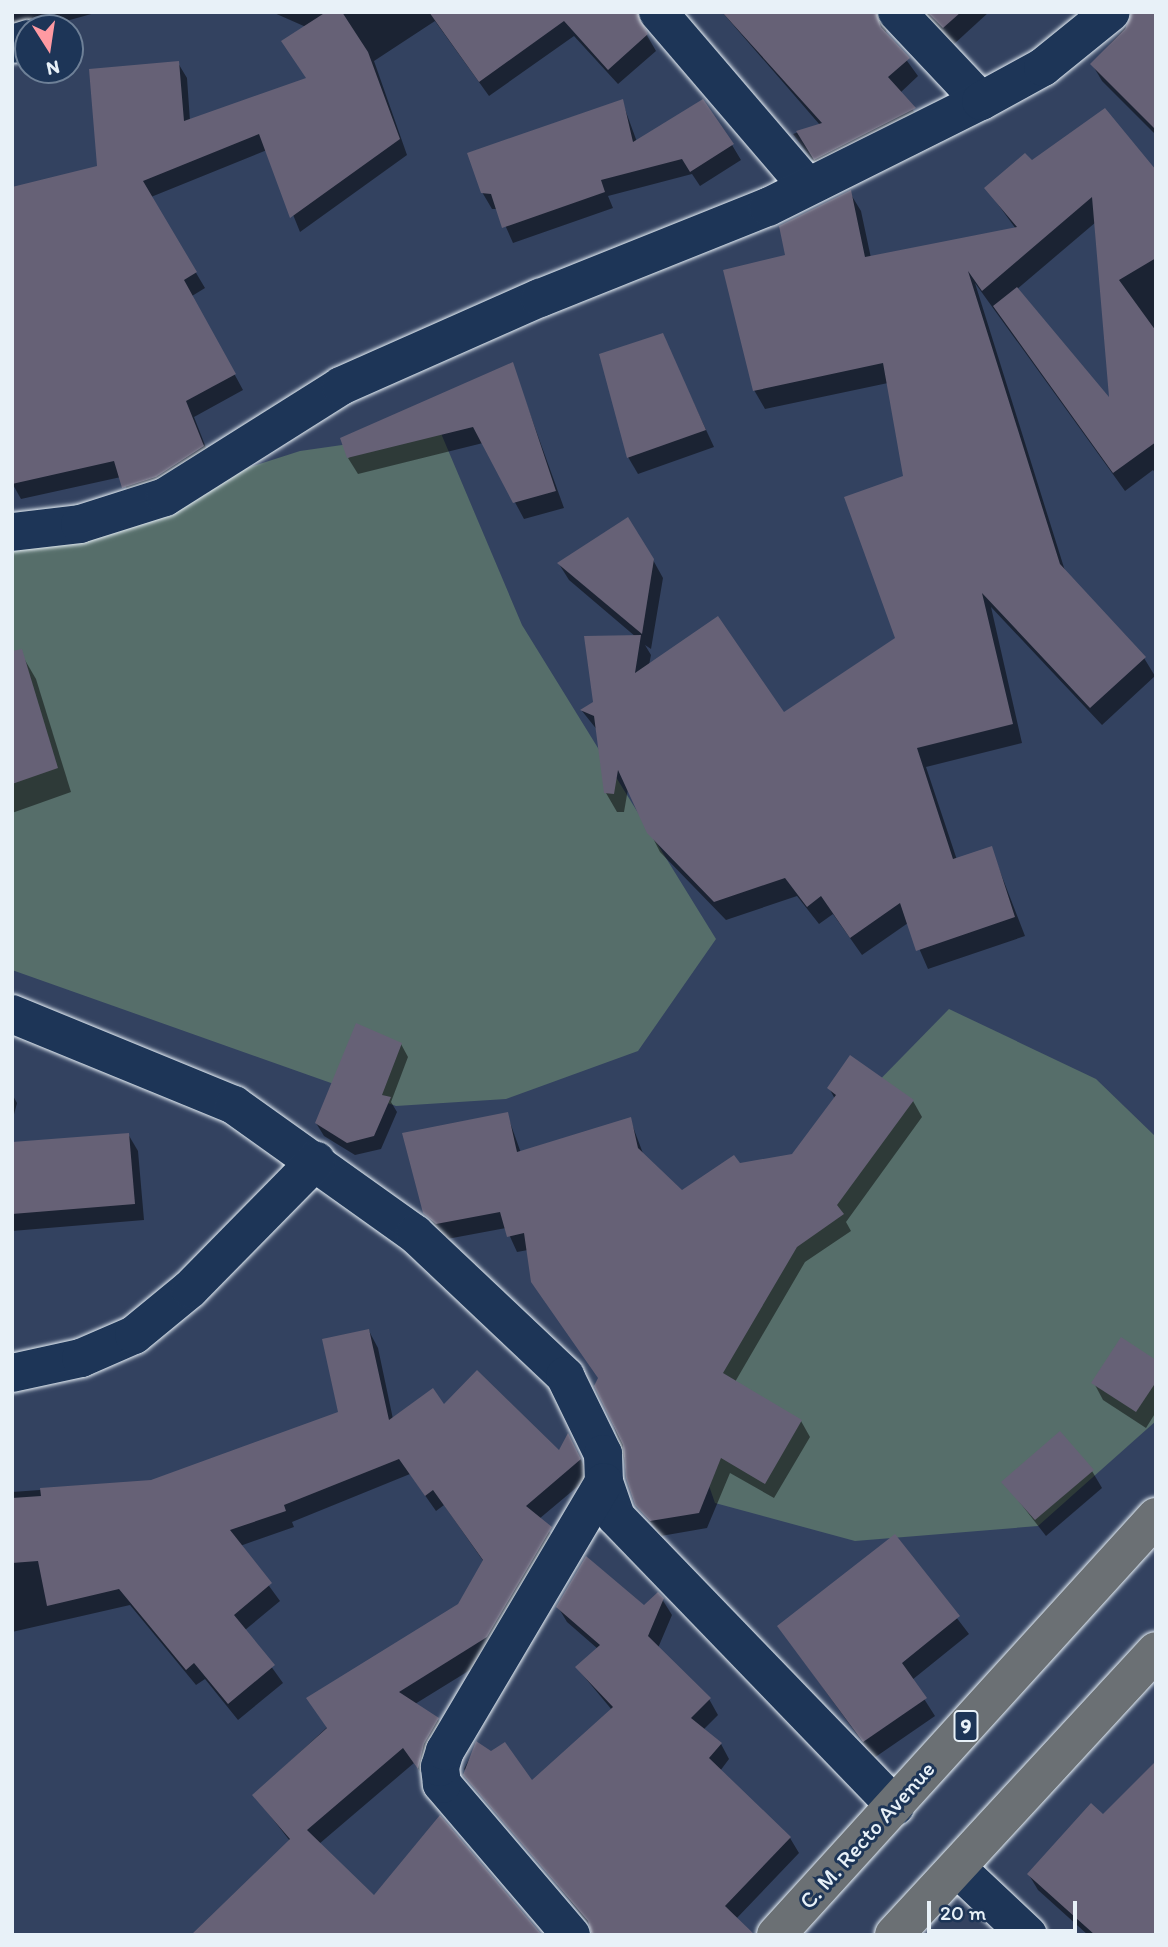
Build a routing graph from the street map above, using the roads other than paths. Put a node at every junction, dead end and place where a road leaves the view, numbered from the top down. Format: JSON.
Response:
{"nodes":[{"id":1,"x":658,"y":12,"type":"edge"},
{"id":2,"x":897,"y":12,"type":"edge"},
{"id":3,"x":1111,"y":12,"type":"edge"},
{"id":4,"x":981,"y":101,"type":"junction"},
{"id":5,"x":807,"y":186,"type":"junction"},
{"id":6,"x":12,"y":532,"type":"edge"},
{"id":7,"x":12,"y":1014,"type":"edge"},
{"id":8,"x":316,"y":1161,"type":"junction"},
{"id":9,"x":12,"y":1373,"type":"edge"},
{"id":10,"x":604,"y":1482,"type":"junction"},
{"id":11,"x":1156,"y":1517,"type":"edge"},
{"id":12,"x":1156,"y":1651,"type":"edge"},
{"id":13,"x":895,"y":1805,"type":"junction"},
{"id":14,"x":958,"y":1869,"type":"junction"},
{"id":15,"x":571,"y":1935,"type":"edge"},
{"id":16,"x":776,"y":1935,"type":"edge"},
{"id":17,"x":894,"y":1935,"type":"edge"},
{"id":18,"x":1028,"y":1935,"type":"edge"}],
"edges":[{"from":1,"to":5,"type":"street"},
{"from":2,"to":4,"type":"street"},
{"from":3,"to":4,"type":"street"},
{"from":4,"to":5,"type":"street"},
{"from":5,"to":6,"type":"street"},
{"from":7,"to":8,"type":"street"},
{"from":8,"to":9,"type":"street"},
{"from":8,"to":10,"type":"street"},
{"from":10,"to":13,"type":"street"},
{"from":10,"to":15,"type":"street"},
{"from":11,"to":13,"type":"highway","name":"C. M. Recto Avenue","number":"9"},
{"from":12,"to":14,"type":"highway"},
{"from":13,"to":16,"type":"highway","name":"C. M. Recto Avenue","number":"9"},
{"from":14,"to":17,"type":"highway"},
{"from":14,"to":18,"type":"street"}]}
